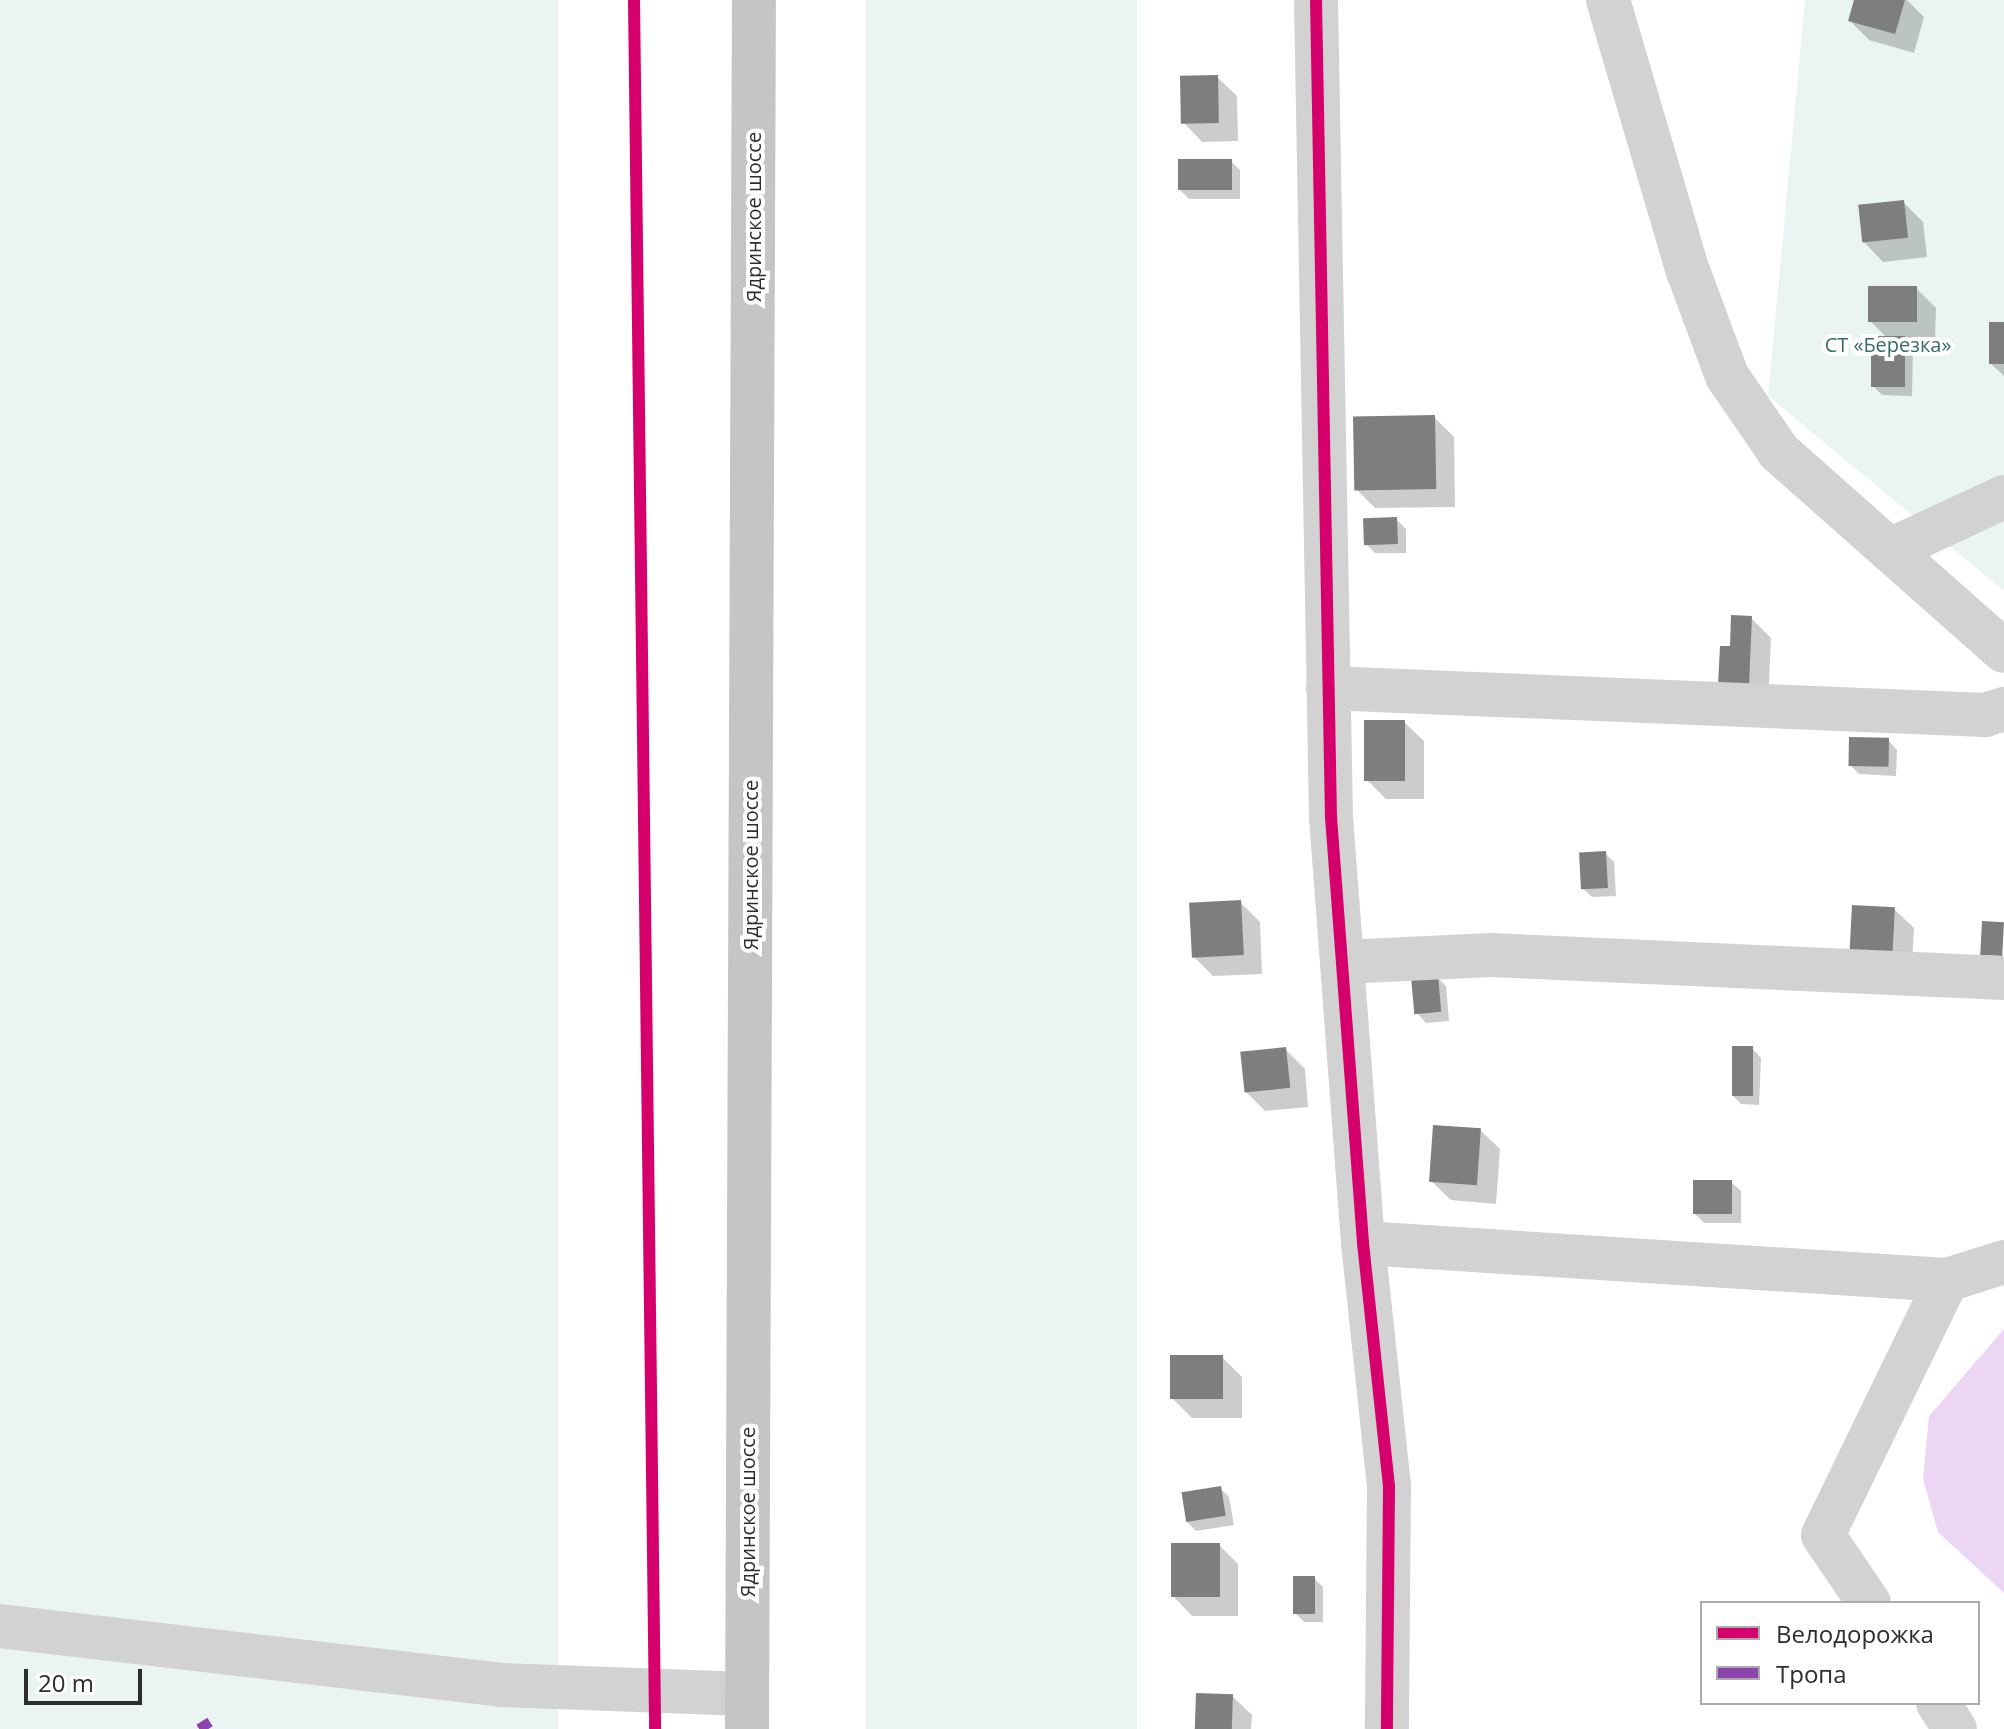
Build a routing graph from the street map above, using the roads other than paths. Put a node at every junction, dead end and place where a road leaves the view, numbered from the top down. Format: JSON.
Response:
{"nodes":[{"id":1,"x":754,"y":0,"type":"edge"},
{"id":2,"x":1316,"y":0,"type":"edge"},
{"id":3,"x":1608,"y":0,"type":"edge"},
{"id":4,"x":2004,"y":497,"type":"edge"},
{"id":5,"x":1890,"y":550,"type":"junction"},
{"id":6,"x":2004,"y":651,"type":"edge"},
{"id":7,"x":1328,"y":688,"type":"junction"},
{"id":8,"x":2004,"y":709,"type":"edge"},
{"id":9,"x":1343,"y":962,"type":"junction"},
{"id":10,"x":2004,"y":978,"type":"edge"},
{"id":11,"x":1363,"y":1243,"type":"junction"},
{"id":12,"x":2004,"y":1262,"type":"edge"},
{"id":13,"x":1947,"y":1280,"type":"junction"},
{"id":14,"x":1868,"y":1601,"type":"edge"},
{"id":15,"x":0,"y":1626,"type":"edge"},
{"id":16,"x":1939,"y":1705,"type":"edge"},
{"id":17,"x":746,"y":1711,"type":"edge"},
{"id":18,"x":1387,"y":1729,"type":"edge"},
{"id":19,"x":1955,"y":1729,"type":"edge"}],
"edges":[{"from":1,"to":17,"type":"main road","name":"Ядринское шоссе"},
{"from":2,"to":7,"type":"street"},
{"from":3,"to":5,"type":"street"},
{"from":4,"to":5,"type":"street"},
{"from":5,"to":6,"type":"street"},
{"from":7,"to":8,"type":"street"},
{"from":7,"to":9,"type":"street"},
{"from":9,"to":10,"type":"street"},
{"from":9,"to":11,"type":"street"},
{"from":11,"to":13,"type":"street"},
{"from":11,"to":18,"type":"street"},
{"from":12,"to":13,"type":"street"},
{"from":13,"to":14,"type":"street"},
{"from":15,"to":17,"type":"street"},
{"from":16,"to":19,"type":"street"}]}
